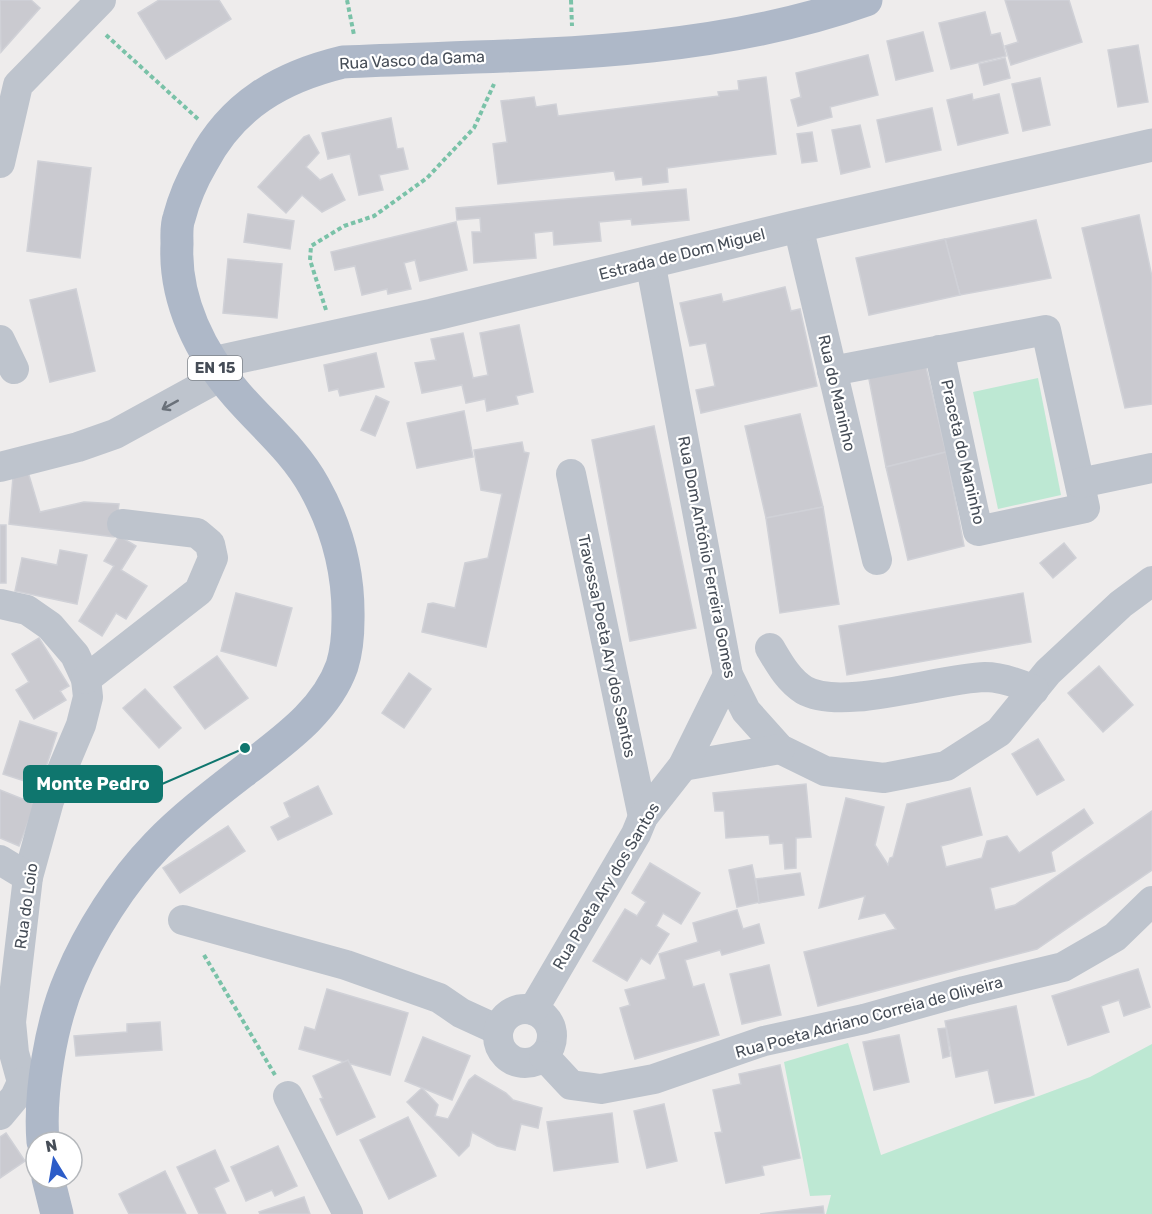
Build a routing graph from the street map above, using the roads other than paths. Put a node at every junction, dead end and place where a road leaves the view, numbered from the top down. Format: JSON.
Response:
{"nodes":[{"id":1,"x":866,"y":0,"type":"edge"},
{"id":2,"x":93,"y":8,"type":"edge"},
{"id":3,"x":9,"y":92,"type":"edge"},
{"id":4,"x":1152,"y":145,"type":"edge"},
{"id":5,"x":0,"y":163,"type":"edge"},
{"id":6,"x":798,"y":226,"type":"junction"},
{"id":7,"x":650,"y":261,"type":"junction"},
{"id":8,"x":0,"y":340,"type":"edge"},
{"id":9,"x":939,"y":350,"type":"junction"},
{"id":10,"x":14,"y":369,"type":"dead end"},
{"id":11,"x":217,"y":370,"type":"junction"},
{"id":12,"x":832,"y":371,"type":"junction"},
{"id":13,"x":0,"y":467,"type":"edge"},
{"id":14,"x":1152,"y":468,"type":"edge"},
{"id":15,"x":571,"y":474,"type":"dead end"},
{"id":16,"x":1080,"y":483,"type":"junction"},
{"id":17,"x":122,"y":524,"type":"dead end"},
{"id":18,"x":877,"y":560,"type":"dead end"},
{"id":19,"x":1152,"y":581,"type":"edge"},
{"id":20,"x":0,"y":604,"type":"edge"},
{"id":21,"x":770,"y":648,"type":"dead end"},
{"id":22,"x":728,"y":675,"type":"junction"},
{"id":23,"x":86,"y":679,"type":"junction"},
{"id":24,"x":1034,"y":690,"type":"junction"},
{"id":25,"x":780,"y":749,"type":"junction"},
{"id":26,"x":683,"y":766,"type":"junction"},
{"id":27,"x":644,"y":817,"type":"junction"},
{"id":28,"x":0,"y":860,"type":"edge"},
{"id":29,"x":28,"y":877,"type":"junction"},
{"id":30,"x":1152,"y":901,"type":"edge"},
{"id":31,"x":183,"y":920,"type":"road end"},
{"id":32,"x":533,"y":1010,"type":"junction"},
{"id":33,"x":498,"y":1030,"type":"junction"},
{"id":34,"x":544,"y":1056,"type":"junction"},
{"id":35,"x":34,"y":1082,"type":"junction"},
{"id":36,"x":288,"y":1096,"type":"road end"},
{"id":37,"x":0,"y":1115,"type":"edge"},
{"id":38,"x":42,"y":1130,"type":"edge"},
{"id":39,"x":51,"y":1190,"type":"edge"},
{"id":40,"x":57,"y":1214,"type":"edge"},
{"id":41,"x":348,"y":1214,"type":"edge"}],
"edges":[{"from":1,"to":11,"type":"main road","name":"Rua Vasco da Gama","number":"EN 15"},
{"from":2,"to":3,"type":"street"},
{"from":3,"to":5,"type":"street"},
{"from":4,"to":6,"type":"street","name":"Estrada de Dom Miguel"},
{"from":6,"to":7,"type":"street","name":"Estrada de Dom Miguel"},
{"from":6,"to":12,"type":"street","name":"Rua do Maninho"},
{"from":7,"to":11,"type":"street","name":"Estrada de Dom Miguel"},
{"from":7,"to":22,"type":"street","name":"Rua Dom António Ferreira Gomes"},
{"from":8,"to":10,"type":"street"},
{"from":9,"to":12,"type":"street","name":"Praceta do Maninho"},
{"from":9,"to":16,"type":"street","name":"Praceta do Maninho"},
{"from":9,"to":16,"type":"street","name":"Praceta do Maninho"},
{"from":11,"to":13,"type":"street","one_way":true},
{"from":11,"to":35,"type":"main road","name":"Rua Vasco da Gama","number":"EN 15"},
{"from":12,"to":18,"type":"street","name":"Rua do Maninho"},
{"from":14,"to":16,"type":"street"},
{"from":15,"to":27,"type":"street","name":"Travessa Poeta Ary dos Santos"},
{"from":17,"to":23,"type":"street"},
{"from":19,"to":24,"type":"street","name":"Rua Dom António Ferreira Gomes"},
{"from":20,"to":23,"type":"street","name":"Rua do Loio"},
{"from":21,"to":24,"type":"street"},
{"from":22,"to":25,"type":"street","name":"Rua Dom António Ferreira Gomes"},
{"from":22,"to":26,"type":"street","name":"Rua Poeta Ary dos Santos"},
{"from":23,"to":29,"type":"street","name":"Rua do Loio"},
{"from":24,"to":25,"type":"street","name":"Rua Dom António Ferreira Gomes"},
{"from":25,"to":26,"type":"street"},
{"from":26,"to":27,"type":"street","name":"Rua Poeta Ary dos Santos"},
{"from":27,"to":32,"type":"street","name":"Rua Poeta Ary dos Santos"},
{"from":28,"to":29,"type":"street"},
{"from":29,"to":35,"type":"street","name":"Rua do Loio"},
{"from":30,"to":34,"type":"street","name":"Rua Poeta Adriano Correia de Oliveira"},
{"from":31,"to":33,"type":"street"},
{"from":32,"to":33,"type":"street"},
{"from":32,"to":34,"type":"street"},
{"from":33,"to":34,"type":"street"},
{"from":35,"to":37,"type":"street"},
{"from":35,"to":38,"type":"main road","name":"Rua Vasco da Gama","number":"EN 15"},
{"from":36,"to":41,"type":"street"},
{"from":39,"to":40,"type":"main road"}]}
